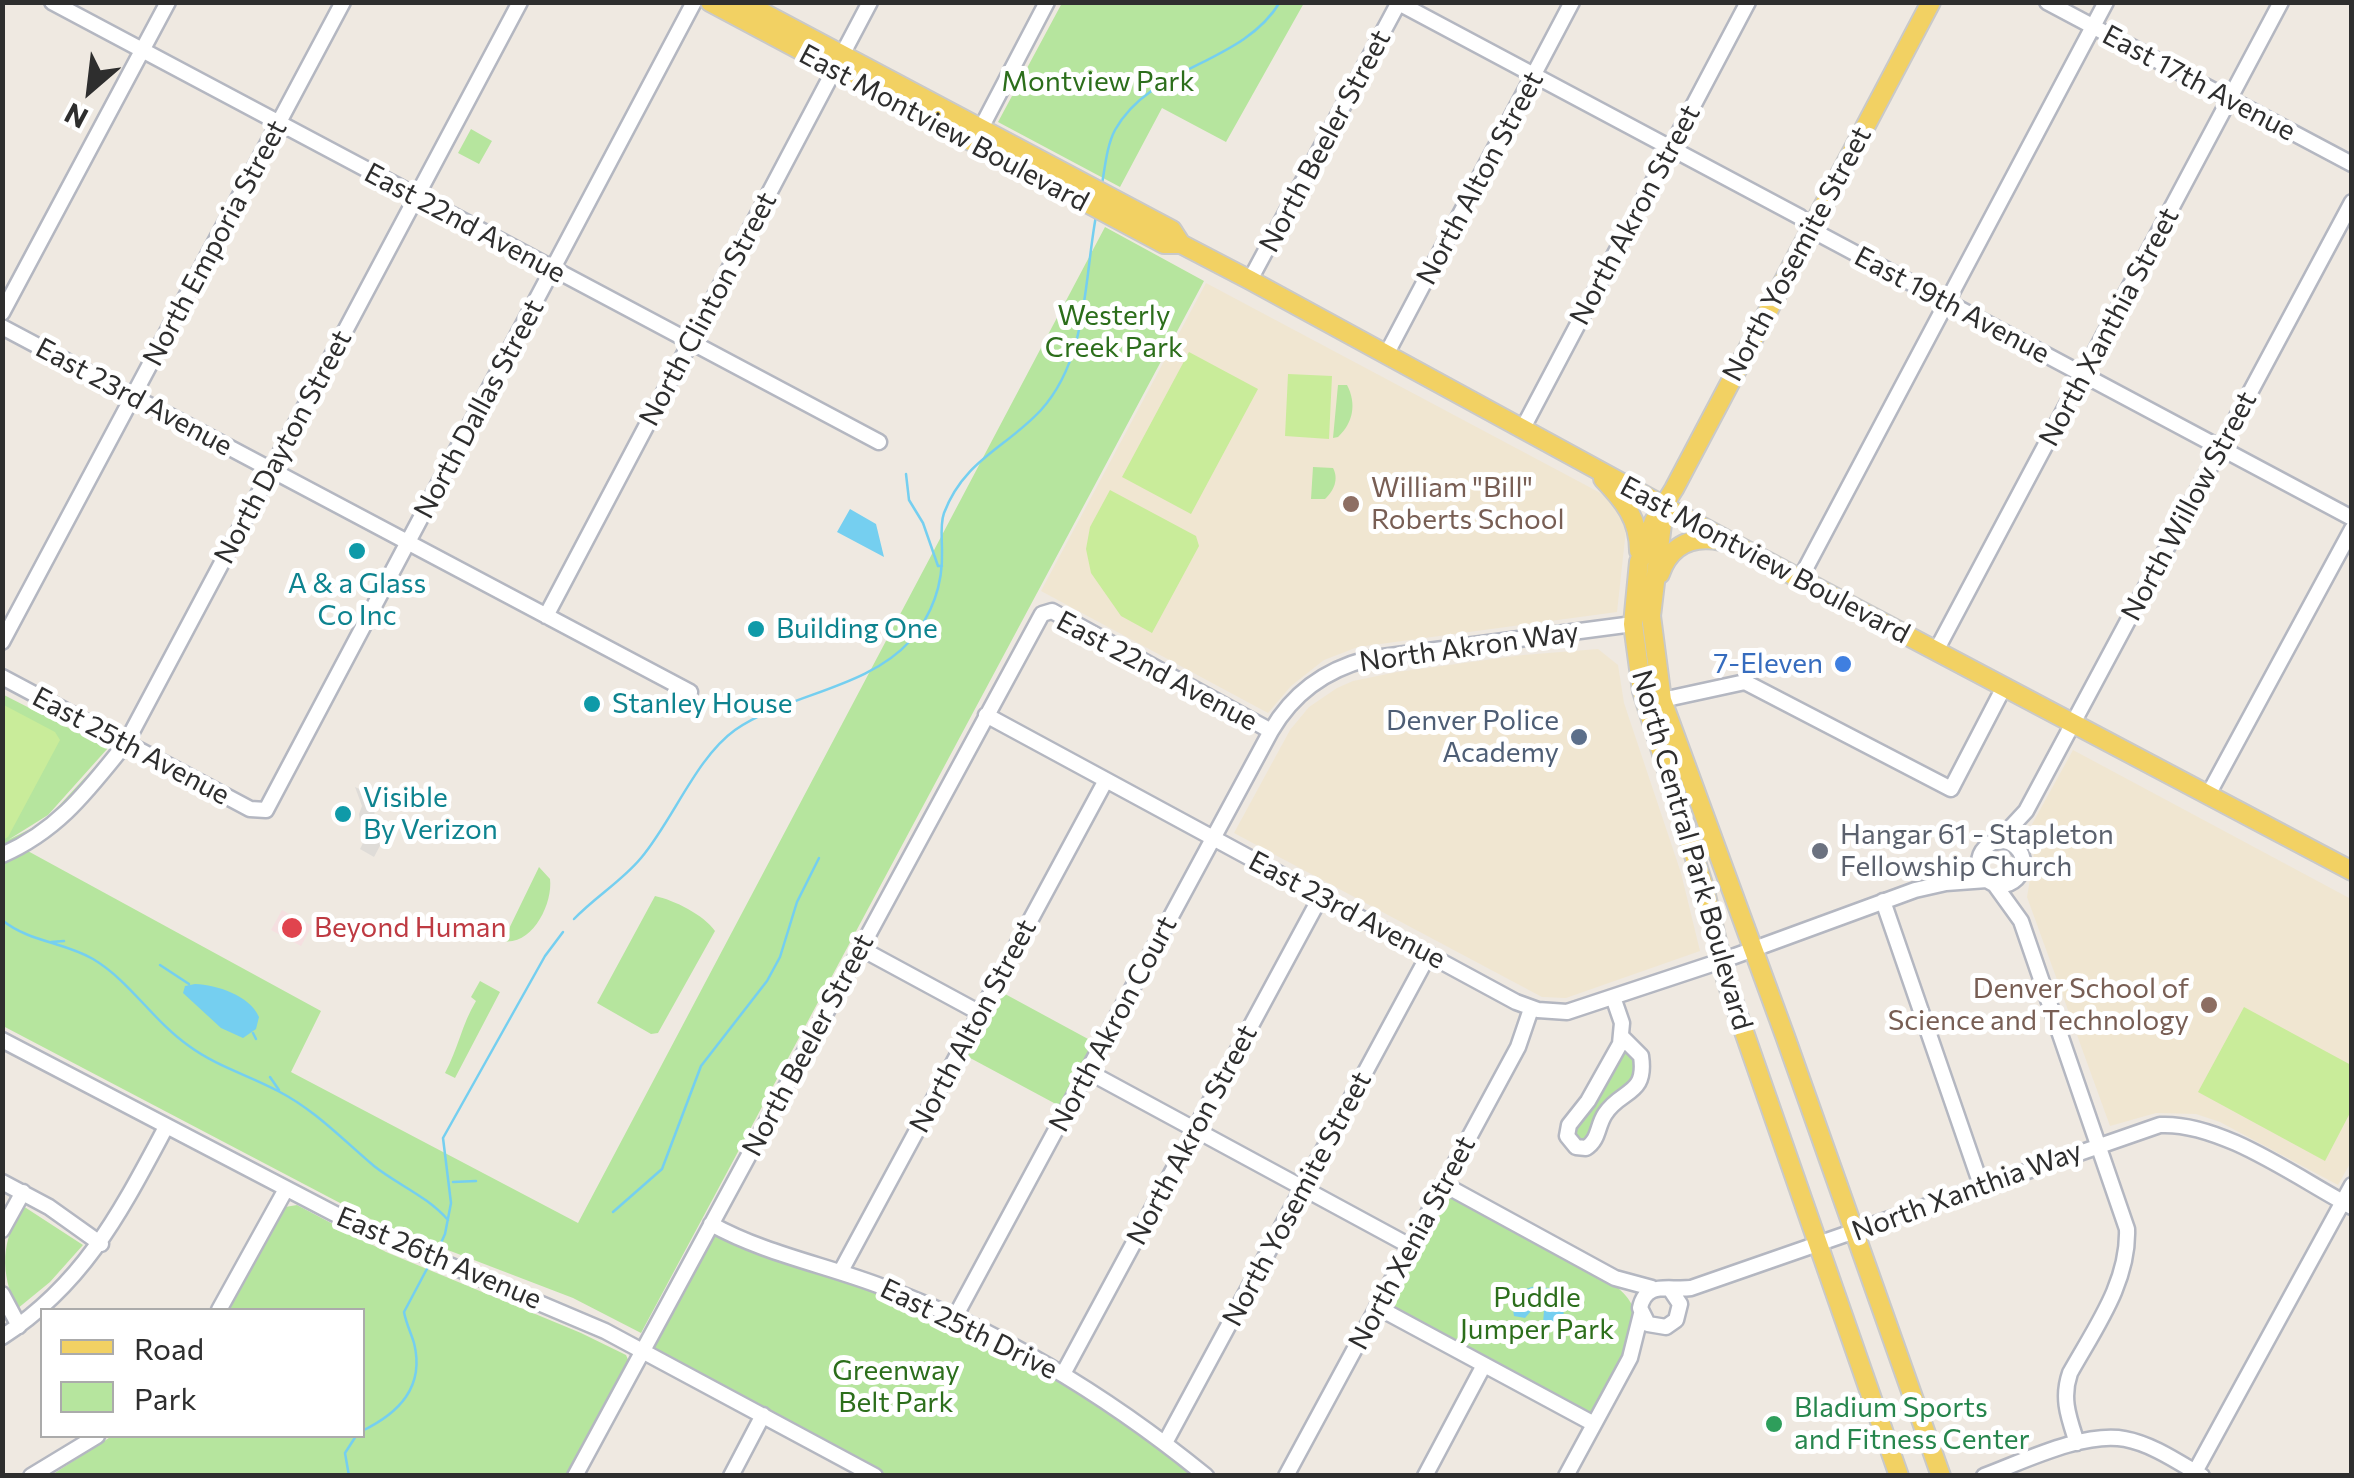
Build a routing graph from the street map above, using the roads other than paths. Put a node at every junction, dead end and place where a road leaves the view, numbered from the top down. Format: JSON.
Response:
{"nodes":[{"id":1,"x":52,"y":2,"type":"edge"},
{"id":2,"x":168,"y":2,"type":"edge"},
{"id":3,"x":344,"y":2,"type":"edge"},
{"id":4,"x":520,"y":2,"type":"edge"},
{"id":5,"x":694,"y":2,"type":"edge"},
{"id":6,"x":710,"y":2,"type":"edge"},
{"id":7,"x":743,"y":2,"type":"edge"},
{"id":8,"x":870,"y":2,"type":"edge"},
{"id":9,"x":1048,"y":2,"type":"edge"},
{"id":10,"x":1572,"y":2,"type":"edge"},
{"id":11,"x":1748,"y":2,"type":"edge"},
{"id":12,"x":1931,"y":2,"type":"edge"},
{"id":13,"x":2047,"y":2,"type":"edge"},
{"id":14,"x":2106,"y":2,"type":"edge"},
{"id":15,"x":2281,"y":2,"type":"edge"},
{"id":16,"x":1398,"y":3,"type":"edge"},
{"id":17,"x":2093,"y":27,"type":"junction"},
{"id":18,"x":142,"y":50,"type":"junction"},
{"id":19,"x":838,"y":63,"type":"junction"},
{"id":20,"x":1533,"y":77,"type":"junction"},
{"id":21,"x":2230,"y":100,"type":"junction"},
{"id":22,"x":279,"y":123,"type":"junction"},
{"id":23,"x":977,"y":136,"type":"junction"},
{"id":24,"x":1670,"y":149,"type":"junction"},
{"id":25,"x":2352,"y":164,"type":"edge"},
{"id":26,"x":416,"y":196,"type":"junction"},
{"id":27,"x":2352,"y":202,"type":"edge"},
{"id":28,"x":1812,"y":226,"type":"junction"},
{"id":29,"x":553,"y":270,"type":"junction"},
{"id":30,"x":1250,"y":280,"type":"junction"},
{"id":31,"x":1947,"y":302,"type":"junction"},
{"id":32,"x":2,"y":314,"type":"edge"},
{"id":33,"x":2,"y":326,"type":"edge"},
{"id":34,"x":690,"y":342,"type":"junction"},
{"id":35,"x":1387,"y":353,"type":"junction"},
{"id":36,"x":2084,"y":375,"type":"junction"},
{"id":37,"x":134,"y":396,"type":"junction"},
{"id":38,"x":1523,"y":428,"type":"junction"},
{"id":39,"x":879,"y":442,"type":"dead end"},
{"id":40,"x":2220,"y":448,"type":"junction"},
{"id":41,"x":1590,"y":466,"type":"junction"},
{"id":42,"x":271,"y":469,"type":"junction"},
{"id":43,"x":1664,"y":506,"type":"junction"},
{"id":44,"x":2352,"y":518,"type":"edge"},
{"id":45,"x":2352,"y":529,"type":"edge"},
{"id":46,"x":408,"y":542,"type":"junction"},
{"id":47,"x":1734,"y":544,"type":"junction"},
{"id":48,"x":1639,"y":562,"type":"junction"},
{"id":49,"x":1800,"y":579,"type":"junction"},
{"id":50,"x":1652,"y":598,"type":"junction"},
{"id":51,"x":1042,"y":614,"type":"joint"},
{"id":52,"x":546,"y":616,"type":"junction"},
{"id":53,"x":1633,"y":624,"type":"junction"},
{"id":54,"x":2,"y":642,"type":"edge"},
{"id":55,"x":1936,"y":651,"type":"junction"},
{"id":56,"x":2,"y":677,"type":"edge"},
{"id":57,"x":2004,"y":687,"type":"junction"},
{"id":58,"x":690,"y":692,"type":"dead end"},
{"id":59,"x":1662,"y":700,"type":"junction"},
{"id":60,"x":986,"y":715,"type":"junction"},
{"id":61,"x":2072,"y":724,"type":"junction"},
{"id":62,"x":1270,"y":731,"type":"junction"},
{"id":63,"x":126,"y":743,"type":"junction"},
{"id":64,"x":1106,"y":780,"type":"junction"},
{"id":65,"x":2208,"y":795,"type":"junction"},
{"id":66,"x":2026,"y":811,"type":"junction"},
{"id":67,"x":260,"y":812,"type":"joint"},
{"id":68,"x":1213,"y":838,"type":"junction"},
{"id":69,"x":1999,"y":840,"type":"junction"},
{"id":70,"x":2022,"y":852,"type":"junction"},
{"id":71,"x":2,"y":856,"type":"edge"},
{"id":72,"x":1980,"y":856,"type":"junction"},
{"id":73,"x":2350,"y":866,"type":"edge"},
{"id":74,"x":2019,"y":878,"type":"junction"},
{"id":75,"x":1991,"y":882,"type":"junction"},
{"id":76,"x":1946,"y":883,"type":"junction"},
{"id":77,"x":1322,"y":896,"type":"junction"},
{"id":78,"x":1883,"y":902,"type":"junction"},
{"id":79,"x":2021,"y":921,"type":"junction"},
{"id":80,"x":860,"y":948,"type":"junction"},
{"id":81,"x":1754,"y":948,"type":"junction"},
{"id":82,"x":1429,"y":954,"type":"junction"},
{"id":83,"x":1724,"y":960,"type":"junction"},
{"id":84,"x":1613,"y":996,"type":"junction"},
{"id":85,"x":1531,"y":1008,"type":"junction"},
{"id":86,"x":980,"y":1013,"type":"junction"},
{"id":87,"x":1622,"y":1037,"type":"junction"},
{"id":88,"x":2,"y":1040,"type":"edge"},
{"id":89,"x":1087,"y":1071,"type":"junction"},
{"id":90,"x":166,"y":1127,"type":"junction"},
{"id":91,"x":1195,"y":1130,"type":"junction"},
{"id":92,"x":2099,"y":1144,"type":"junction"},
{"id":93,"x":2,"y":1182,"type":"edge"},
{"id":94,"x":1443,"y":1184,"type":"junction"},
{"id":95,"x":2352,"y":1184,"type":"edge"},
{"id":96,"x":1981,"y":1185,"type":"junction"},
{"id":97,"x":1303,"y":1188,"type":"junction"},
{"id":98,"x":286,"y":1189,"type":"junction"},
{"id":99,"x":23,"y":1192,"type":"junction"},
{"id":100,"x":2347,"y":1204,"type":"edge"},
{"id":101,"x":711,"y":1224,"type":"junction"},
{"id":102,"x":2,"y":1230,"type":"edge"},
{"id":103,"x":1854,"y":1231,"type":"junction"},
{"id":104,"x":1818,"y":1242,"type":"junction"},
{"id":105,"x":101,"y":1244,"type":"junction"},
{"id":106,"x":1410,"y":1246,"type":"junction"},
{"id":107,"x":840,"y":1271,"type":"junction"},
{"id":108,"x":1616,"y":1278,"type":"junction"},
{"id":109,"x":1715,"y":1279,"type":"junction"},
{"id":110,"x":1652,"y":1288,"type":"junction"},
{"id":111,"x":1670,"y":1290,"type":"junction"},
{"id":112,"x":2,"y":1294,"type":"edge"},
{"id":113,"x":1377,"y":1307,"type":"junction"},
{"id":114,"x":220,"y":1308,"type":"edge"},
{"id":115,"x":1680,"y":1310,"type":"junction"},
{"id":116,"x":1640,"y":1311,"type":"junction"},
{"id":117,"x":955,"y":1317,"type":"junction"},
{"id":118,"x":18,"y":1326,"type":"junction"},
{"id":119,"x":1660,"y":1327,"type":"junction"},
{"id":120,"x":2,"y":1337,"type":"edge"},
{"id":121,"x":643,"y":1350,"type":"junction"},
{"id":122,"x":1630,"y":1358,"type":"junction"},
{"id":123,"x":1484,"y":1365,"type":"junction"},
{"id":124,"x":1063,"y":1374,"type":"junction"},
{"id":125,"x":763,"y":1415,"type":"junction"},
{"id":126,"x":1594,"y":1424,"type":"junction"},
{"id":127,"x":94,"y":1438,"type":"edge"},
{"id":128,"x":1165,"y":1443,"type":"junction"},
{"id":129,"x":2077,"y":1443,"type":"junction"},
{"id":130,"x":2198,"y":1474,"type":"edge"},
{"id":131,"x":872,"y":1475,"type":"edge"},
{"id":132,"x":31,"y":1476,"type":"edge"},
{"id":133,"x":575,"y":1476,"type":"edge"},
{"id":134,"x":731,"y":1476,"type":"edge"},
{"id":135,"x":1206,"y":1476,"type":"edge"},
{"id":136,"x":1286,"y":1476,"type":"edge"},
{"id":137,"x":1425,"y":1476,"type":"edge"},
{"id":138,"x":1566,"y":1476,"type":"edge"},
{"id":139,"x":1899,"y":1476,"type":"edge"},
{"id":140,"x":1940,"y":1476,"type":"edge"},
{"id":141,"x":1984,"y":1476,"type":"edge"}],
"edges":[{"from":1,"to":18,"type":"street","name":"East 22nd Avenue"},
{"from":2,"to":18,"type":"street"},
{"from":3,"to":22,"type":"street","name":"North Emporia Street"},
{"from":4,"to":26,"type":"street","name":"North Dayton Street"},
{"from":5,"to":29,"type":"street","name":"North Dallas Street"},
{"from":6,"to":19,"type":"main road","name":"East Montview Boulevard"},
{"from":7,"to":19,"type":"main road","name":"East Montview Boulevard"},
{"from":8,"to":19,"type":"street","name":"North Clinton Street"},
{"from":9,"to":23,"type":"street"},
{"from":10,"to":20,"type":"street","name":"North Alton Street"},
{"from":11,"to":24,"type":"street","name":"North Akron Street"},
{"from":12,"to":28,"type":"main road","name":"North Yosemite Street"},
{"from":13,"to":17,"type":"street","name":"East 17th Avenue"},
{"from":14,"to":17,"type":"street"},
{"from":15,"to":21,"type":"street","name":"North Xanthia Street"},
{"from":16,"to":20,"type":"street","name":"East 19th Avenue"},
{"from":16,"to":30,"type":"street","name":"North Beeler Street"},
{"from":17,"to":21,"type":"street","name":"East 17th Avenue"},
{"from":17,"to":31,"type":"street"},
{"from":18,"to":22,"type":"street","name":"East 22nd Avenue"},
{"from":18,"to":32,"type":"street"},
{"from":19,"to":23,"type":"main road","name":"East Montview Boulevard"},
{"from":19,"to":34,"type":"street","name":"North Clinton Street"},
{"from":20,"to":24,"type":"street","name":"East 19th Avenue"},
{"from":20,"to":35,"type":"street","name":"North Alton Street"},
{"from":21,"to":25,"type":"street","name":"East 17th Avenue"},
{"from":21,"to":36,"type":"street","name":"North Xanthia Street"},
{"from":22,"to":26,"type":"street","name":"East 22nd Avenue"},
{"from":22,"to":37,"type":"street","name":"North Emporia Street"},
{"from":23,"to":30,"type":"main road","name":"East Montview Boulevard"},
{"from":24,"to":28,"type":"street","name":"East 19th Avenue"},
{"from":24,"to":38,"type":"street","name":"North Akron Street"},
{"from":26,"to":29,"type":"street","name":"East 22nd Avenue"},
{"from":26,"to":42,"type":"street","name":"North Dayton Street"},
{"from":27,"to":40,"type":"street","name":"North Willow Street"},
{"from":28,"to":31,"type":"street","name":"East 19th Avenue"},
{"from":28,"to":43,"type":"main road","name":"North Yosemite Street"},
{"from":29,"to":34,"type":"street","name":"East 22nd Avenue"},
{"from":29,"to":46,"type":"street","name":"North Dallas Street"},
{"from":30,"to":35,"type":"main road","name":"East Montview Boulevard"},
{"from":31,"to":36,"type":"street","name":"East 19th Avenue"},
{"from":31,"to":49,"type":"street"},
{"from":33,"to":37,"type":"street","name":"East 23rd Avenue"},
{"from":34,"to":39,"type":"street","name":"East 22nd Avenue"},
{"from":34,"to":52,"type":"street","name":"North Clinton Street"},
{"from":35,"to":38,"type":"main road","name":"East Montview Boulevard"},
{"from":36,"to":40,"type":"street","name":"East 19th Avenue"},
{"from":36,"to":55,"type":"street","name":"North Xanthia Street"},
{"from":37,"to":42,"type":"street","name":"East 23rd Avenue"},
{"from":37,"to":54,"type":"street","name":"North Emporia Street"},
{"from":38,"to":41,"type":"main road","name":"East Montview Boulevard"},
{"from":40,"to":44,"type":"street","name":"East 19th Avenue"},
{"from":40,"to":61,"type":"street","name":"North Willow Street"},
{"from":41,"to":43,"type":"main road","name":"East Montview Boulevard"},
{"from":41,"to":48,"type":"main road"},
{"from":42,"to":46,"type":"street","name":"East 23rd Avenue"},
{"from":42,"to":63,"type":"street","name":"North Dayton Street"},
{"from":43,"to":47,"type":"main road","name":"East Montview Boulevard"},
{"from":43,"to":48,"type":"main road","name":"North Central Park Boulevard"},
{"from":43,"to":50,"type":"main road","name":"North Central Park Boulevard"},
{"from":45,"to":65,"type":"street"},
{"from":46,"to":52,"type":"street","name":"East 23rd Avenue"},
{"from":46,"to":67,"type":"street","name":"North Dallas Street"},
{"from":47,"to":49,"type":"main road","name":"East Montview Boulevard"},
{"from":47,"to":50,"type":"main road"},
{"from":48,"to":53,"type":"main road","name":"North Central Park Boulevard"},
{"from":49,"to":55,"type":"main road","name":"East Montview Boulevard"},
{"from":50,"to":59,"type":"main road","name":"North Central Park Boulevard"},
{"from":51,"to":60,"type":"street","name":"North Beeler Street"},
{"from":51,"to":62,"type":"street","name":"East 22nd Avenue"},
{"from":52,"to":58,"type":"street","name":"East 23rd Avenue"},
{"from":53,"to":62,"type":"street","name":"North Akron Way"},
{"from":53,"to":83,"type":"main road","name":"North Central Park Boulevard"},
{"from":55,"to":57,"type":"main road","name":"East Montview Boulevard"},
{"from":56,"to":63,"type":"street","name":"East 25th Avenue"},
{"from":57,"to":59,"type":"street"},
{"from":57,"to":61,"type":"main road","name":"East Montview Boulevard"},
{"from":59,"to":81,"type":"main road","name":"North Central Park Boulevard"},
{"from":60,"to":64,"type":"street","name":"East 23rd Avenue"},
{"from":60,"to":80,"type":"street","name":"North Beeler Street"},
{"from":61,"to":65,"type":"main road","name":"East Montview Boulevard"},
{"from":61,"to":66,"type":"street","name":"North Willow Street"},
{"from":62,"to":68,"type":"street","name":"North Akron Court"},
{"from":63,"to":67,"type":"street","name":"East 25th Avenue"},
{"from":63,"to":71,"type":"street","name":"North Dayton Street"},
{"from":64,"to":68,"type":"street","name":"East 23rd Avenue"},
{"from":64,"to":86,"type":"street","name":"North Alton Street"},
{"from":65,"to":73,"type":"main road","name":"East Montview Boulevard"},
{"from":66,"to":69,"type":"street","name":"North Willow Street"},
{"from":66,"to":70,"type":"street","name":"North Willow Street"},
{"from":68,"to":77,"type":"street","name":"East 23rd Avenue"},
{"from":68,"to":89,"type":"street","name":"North Akron Court"},
{"from":69,"to":70,"type":"street"},
{"from":69,"to":72,"type":"street"},
{"from":70,"to":74,"type":"street"},
{"from":72,"to":75,"type":"street"},
{"from":72,"to":76,"type":"street"},
{"from":74,"to":75,"type":"street"},
{"from":74,"to":79,"type":"street"},
{"from":75,"to":76,"type":"street"},
{"from":75,"to":79,"type":"street"},
{"from":76,"to":78,"type":"street","name":"East 23rd Avenue"},
{"from":77,"to":82,"type":"street","name":"East 23rd Avenue"},
{"from":77,"to":91,"type":"street","name":"North Akron Street"},
{"from":78,"to":81,"type":"street","name":"East 23rd Avenue"},
{"from":78,"to":96,"type":"street"},
{"from":79,"to":92,"type":"street"},
{"from":80,"to":86,"type":"street"},
{"from":80,"to":101,"type":"street","name":"North Beeler Street"},
{"from":81,"to":83,"type":"street","name":"East 23rd Avenue"},
{"from":81,"to":103,"type":"main road","name":"North Central Park Boulevard"},
{"from":82,"to":85,"type":"street","name":"East 23rd Avenue"},
{"from":82,"to":97,"type":"street","name":"North Yosemite Street"},
{"from":83,"to":84,"type":"street","name":"East 23rd Avenue"},
{"from":83,"to":104,"type":"main road","name":"North Central Park Boulevard"},
{"from":84,"to":85,"type":"street","name":"East 23rd Avenue"},
{"from":84,"to":87,"type":"street"},
{"from":85,"to":94,"type":"street","name":"North Xenia Street"},
{"from":86,"to":107,"type":"street","name":"North Alton Street"},
{"from":87,"to":87,"type":"street"},
{"from":88,"to":90,"type":"street","name":"East 26th Avenue"},
{"from":89,"to":91,"type":"street"},
{"from":89,"to":117,"type":"street","name":"North Akron Court"},
{"from":90,"to":98,"type":"street","name":"East 26th Avenue"},
{"from":90,"to":105,"type":"street"},
{"from":91,"to":97,"type":"street"},
{"from":91,"to":124,"type":"street","name":"North Akron Street"},
{"from":92,"to":96,"type":"street","name":"North Xanthia Way"},
{"from":92,"to":100,"type":"street","name":"North Xanthia Way"},
{"from":92,"to":129,"type":"street"},
{"from":93,"to":99,"type":"street"},
{"from":94,"to":106,"type":"street","name":"North Xenia Street"},
{"from":94,"to":108,"type":"street"},
{"from":95,"to":100,"type":"street"},
{"from":96,"to":103,"type":"street","name":"North Xanthia Way"},
{"from":97,"to":106,"type":"street"},
{"from":97,"to":128,"type":"street","name":"North Yosemite Street"},
{"from":98,"to":114,"type":"street"},
{"from":98,"to":121,"type":"street","name":"East 26th Avenue"},
{"from":99,"to":102,"type":"street"},
{"from":99,"to":105,"type":"street"},
{"from":100,"to":130,"type":"street"},
{"from":101,"to":107,"type":"street","name":"East 25th Drive"},
{"from":101,"to":121,"type":"street","name":"North Beeler Street"},
{"from":103,"to":104,"type":"street","name":"North Xanthia Way"},
{"from":103,"to":140,"type":"main road","name":"North Central Park Boulevard"},
{"from":104,"to":109,"type":"street","name":"North Xanthia Way"},
{"from":104,"to":139,"type":"main road","name":"North Central Park Boulevard"},
{"from":105,"to":118,"type":"street"},
{"from":106,"to":113,"type":"street","name":"North Xenia Street"},
{"from":107,"to":117,"type":"street","name":"East 25th Drive"},
{"from":108,"to":110,"type":"street"},
{"from":108,"to":116,"type":"street"},
{"from":109,"to":111,"type":"street","name":"North Xanthia Way"},
{"from":109,"to":115,"type":"street","name":"North Xanthia Way"},
{"from":110,"to":111,"type":"street"},
{"from":110,"to":116,"type":"street"},
{"from":111,"to":115,"type":"street"},
{"from":112,"to":118,"type":"street"},
{"from":113,"to":123,"type":"street"},
{"from":113,"to":136,"type":"street","name":"North Xenia Street"},
{"from":115,"to":119,"type":"street"},
{"from":116,"to":119,"type":"street"},
{"from":116,"to":122,"type":"street"},
{"from":117,"to":124,"type":"street","name":"East 25th Drive"},
{"from":118,"to":120,"type":"street"},
{"from":119,"to":122,"type":"street"},
{"from":121,"to":125,"type":"street","name":"East 26th Avenue"},
{"from":121,"to":133,"type":"street","name":"North Beeler Street"},
{"from":122,"to":126,"type":"street"},
{"from":123,"to":126,"type":"street"},
{"from":123,"to":137,"type":"street"},
{"from":124,"to":128,"type":"street","name":"East 25th Drive"},
{"from":125,"to":131,"type":"street","name":"East 26th Avenue"},
{"from":125,"to":134,"type":"street"},
{"from":126,"to":138,"type":"street"},
{"from":127,"to":132,"type":"street"},
{"from":128,"to":135,"type":"street","name":"East 25th Drive"},
{"from":129,"to":130,"type":"street"},
{"from":129,"to":141,"type":"street"}]}
